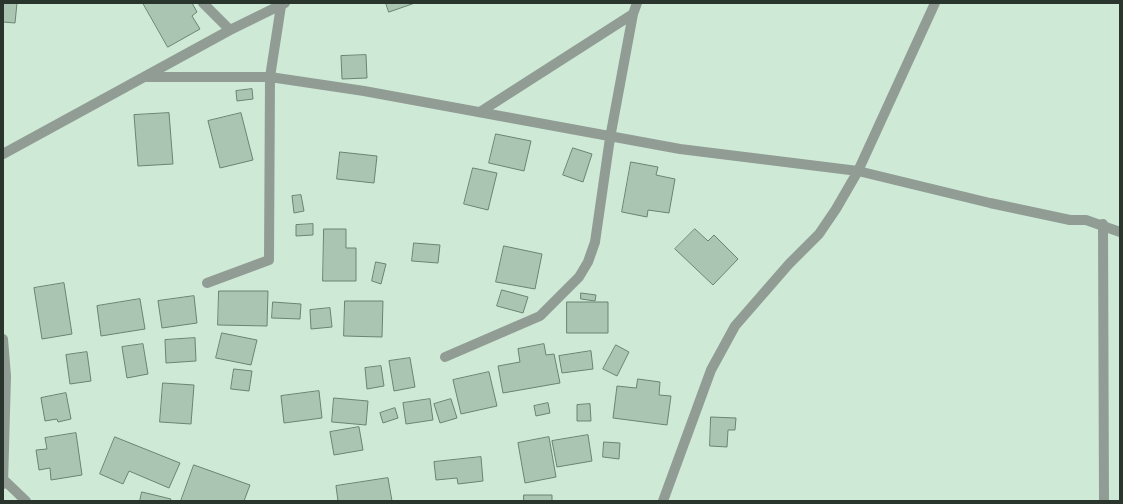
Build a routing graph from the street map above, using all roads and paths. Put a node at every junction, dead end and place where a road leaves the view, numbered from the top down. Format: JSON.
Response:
{"nodes":[{"id":1,"x":203,"y":3,"type":"edge"},
{"id":2,"x":637,"y":3,"type":"edge"},
{"id":3,"x":935,"y":3,"type":"edge"},
{"id":4,"x":284,"y":4,"type":"edge"},
{"id":5,"x":633,"y":14,"type":"junction"},
{"id":6,"x":230,"y":30,"type":"junction"},
{"id":7,"x":270,"y":76,"type":"junction"},
{"id":8,"x":146,"y":77,"type":"junction"},
{"id":9,"x":480,"y":112,"type":"junction"},
{"id":10,"x":610,"y":138,"type":"junction"},
{"id":11,"x":3,"y":154,"type":"edge"},
{"id":12,"x":858,"y":170,"type":"junction"},
{"id":13,"x":1103,"y":224,"type":"junction"},
{"id":14,"x":1120,"y":232,"type":"edge"},
{"id":15,"x":207,"y":283,"type":"dead end"},
{"id":16,"x":3,"y":339,"type":"edge"},
{"id":17,"x":445,"y":357,"type":"dead end"},
{"id":18,"x":4,"y":482,"type":"edge"},
{"id":19,"x":26,"y":501,"type":"edge"},
{"id":20,"x":663,"y":501,"type":"edge"},
{"id":21,"x":1104,"y":501,"type":"edge"}],
"edges":[{"from":1,"to":6,"type":"street"},
{"from":2,"to":5,"type":"street"},
{"from":3,"to":12,"type":"street"},
{"from":4,"to":6,"type":"street"},
{"from":4,"to":7,"type":"street"},
{"from":5,"to":9,"type":"street"},
{"from":5,"to":10,"type":"street"},
{"from":6,"to":8,"type":"street"},
{"from":7,"to":8,"type":"street"},
{"from":7,"to":9,"type":"street"},
{"from":7,"to":15,"type":"street"},
{"from":8,"to":11,"type":"street"},
{"from":9,"to":10,"type":"street"},
{"from":10,"to":12,"type":"street"},
{"from":10,"to":17,"type":"street"},
{"from":12,"to":13,"type":"street"},
{"from":12,"to":20,"type":"street"},
{"from":13,"to":14,"type":"street"},
{"from":13,"to":21,"type":"street"},
{"from":16,"to":18,"type":"street"},
{"from":18,"to":19,"type":"street"}]}
